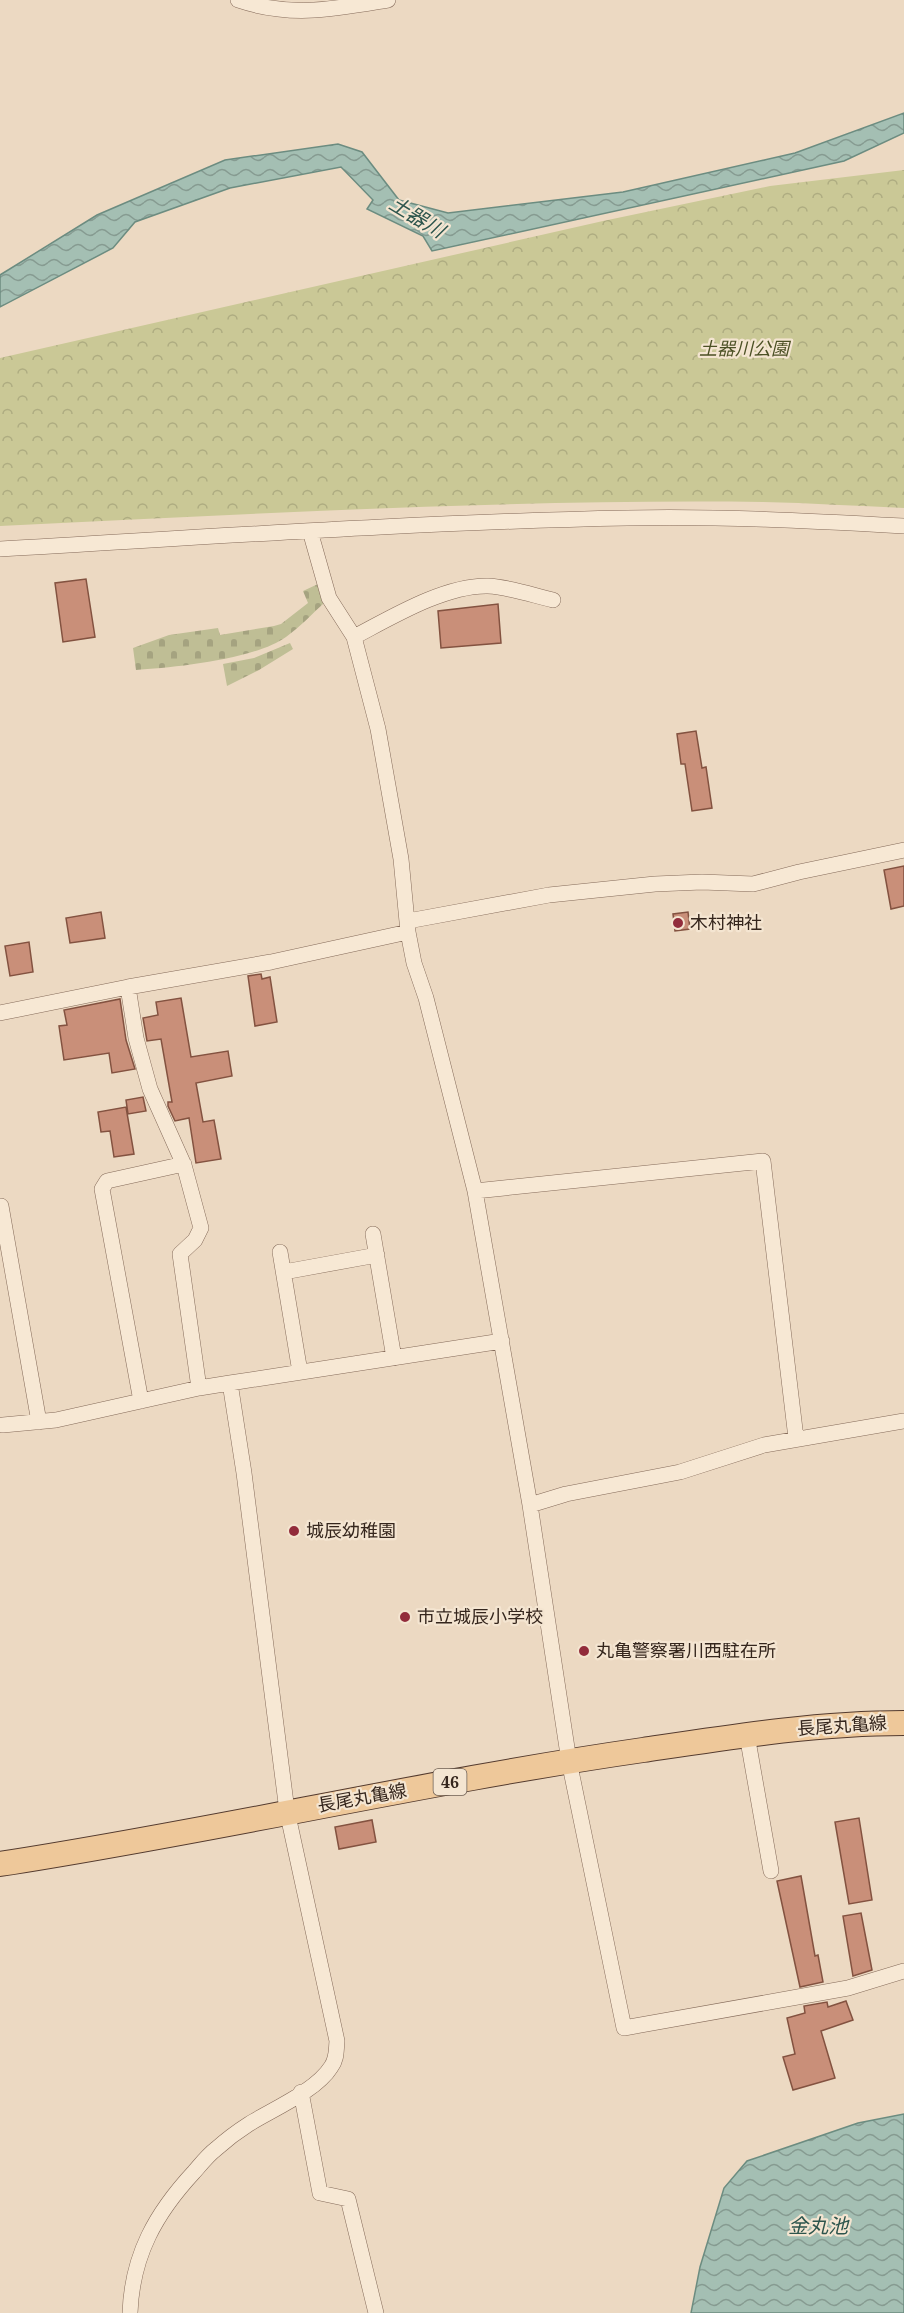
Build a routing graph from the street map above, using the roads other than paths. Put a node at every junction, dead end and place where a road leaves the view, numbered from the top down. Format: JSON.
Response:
{"nodes":[{"id":1,"x":238,"y":0,"type":"edge"},
{"id":2,"x":388,"y":0,"type":"edge"},
{"id":3,"x":904,"y":526,"type":"edge"},
{"id":4,"x":310,"y":531,"type":"junction"},
{"id":5,"x":0,"y":549,"type":"edge"},
{"id":6,"x":552,"y":600,"type":"dead end"},
{"id":7,"x":354,"y":638,"type":"junction"},
{"id":8,"x":904,"y":850,"type":"edge"},
{"id":9,"x":408,"y":926,"type":"junction"},
{"id":10,"x":128,"y":987,"type":"junction"},
{"id":11,"x":0,"y":1013,"type":"edge"},
{"id":12,"x":184,"y":1164,"type":"junction"},
{"id":13,"x":475,"y":1191,"type":"junction"},
{"id":14,"x":0,"y":1206,"type":"edge"},
{"id":15,"x":374,"y":1234,"type":"dead end"},
{"id":16,"x":280,"y":1252,"type":"dead end"},
{"id":17,"x":377,"y":1255,"type":"junction"},
{"id":18,"x":284,"y":1272,"type":"junction"},
{"id":19,"x":502,"y":1341,"type":"junction"},
{"id":20,"x":394,"y":1358,"type":"junction"},
{"id":21,"x":300,"y":1372,"type":"junction"},
{"id":22,"x":230,"y":1383,"type":"junction"},
{"id":23,"x":199,"y":1388,"type":"junction"},
{"id":24,"x":141,"y":1401,"type":"junction"},
{"id":25,"x":904,"y":1421,"type":"edge"},
{"id":26,"x":39,"y":1422,"type":"junction"},
{"id":27,"x":3,"y":1425,"type":"dead end"},
{"id":28,"x":796,"y":1438,"type":"junction"},
{"id":29,"x":530,"y":1505,"type":"junction"},
{"id":30,"x":904,"y":1723,"type":"edge"},
{"id":31,"x":747,"y":1735,"type":"junction"},
{"id":32,"x":569,"y":1761,"type":"junction"},
{"id":33,"x":287,"y":1811,"type":"junction"},
{"id":34,"x":0,"y":1864,"type":"edge"},
{"id":35,"x":771,"y":1871,"type":"dead end"},
{"id":36,"x":904,"y":1971,"type":"edge"},
{"id":37,"x":301,"y":2092,"type":"junction"},
{"id":38,"x":130,"y":2313,"type":"edge"},
{"id":39,"x":376,"y":2313,"type":"edge"}],
"edges":[{"from":1,"to":2,"type":"street"},
{"from":3,"to":4,"type":"street"},
{"from":4,"to":5,"type":"street"},
{"from":4,"to":7,"type":"street"},
{"from":6,"to":7,"type":"street"},
{"from":7,"to":9,"type":"street"},
{"from":8,"to":9,"type":"street"},
{"from":9,"to":10,"type":"street"},
{"from":9,"to":13,"type":"street"},
{"from":10,"to":11,"type":"street"},
{"from":10,"to":12,"type":"street"},
{"from":12,"to":23,"type":"street"},
{"from":12,"to":24,"type":"street"},
{"from":13,"to":19,"type":"street"},
{"from":13,"to":28,"type":"street"},
{"from":14,"to":26,"type":"street"},
{"from":15,"to":17,"type":"street"},
{"from":16,"to":18,"type":"street"},
{"from":17,"to":18,"type":"street"},
{"from":17,"to":20,"type":"street"},
{"from":18,"to":21,"type":"street"},
{"from":19,"to":20,"type":"street"},
{"from":19,"to":29,"type":"street"},
{"from":20,"to":21,"type":"street"},
{"from":21,"to":22,"type":"street"},
{"from":22,"to":23,"type":"street"},
{"from":22,"to":33,"type":"street"},
{"from":23,"to":24,"type":"street"},
{"from":24,"to":26,"type":"street"},
{"from":25,"to":28,"type":"street"},
{"from":26,"to":27,"type":"street"},
{"from":28,"to":29,"type":"street"},
{"from":29,"to":32,"type":"street"},
{"from":30,"to":31,"type":"main road","name":"長尾丸亀線","number":"46"},
{"from":31,"to":32,"type":"main road","name":"長尾丸亀線","number":"46"},
{"from":31,"to":35,"type":"street"},
{"from":32,"to":33,"type":"main road","name":"長尾丸亀線","number":"46"},
{"from":32,"to":36,"type":"street"},
{"from":33,"to":34,"type":"main road","name":"長尾丸亀線","number":"46"},
{"from":33,"to":37,"type":"street"},
{"from":37,"to":38,"type":"street"},
{"from":37,"to":39,"type":"street"}]}
